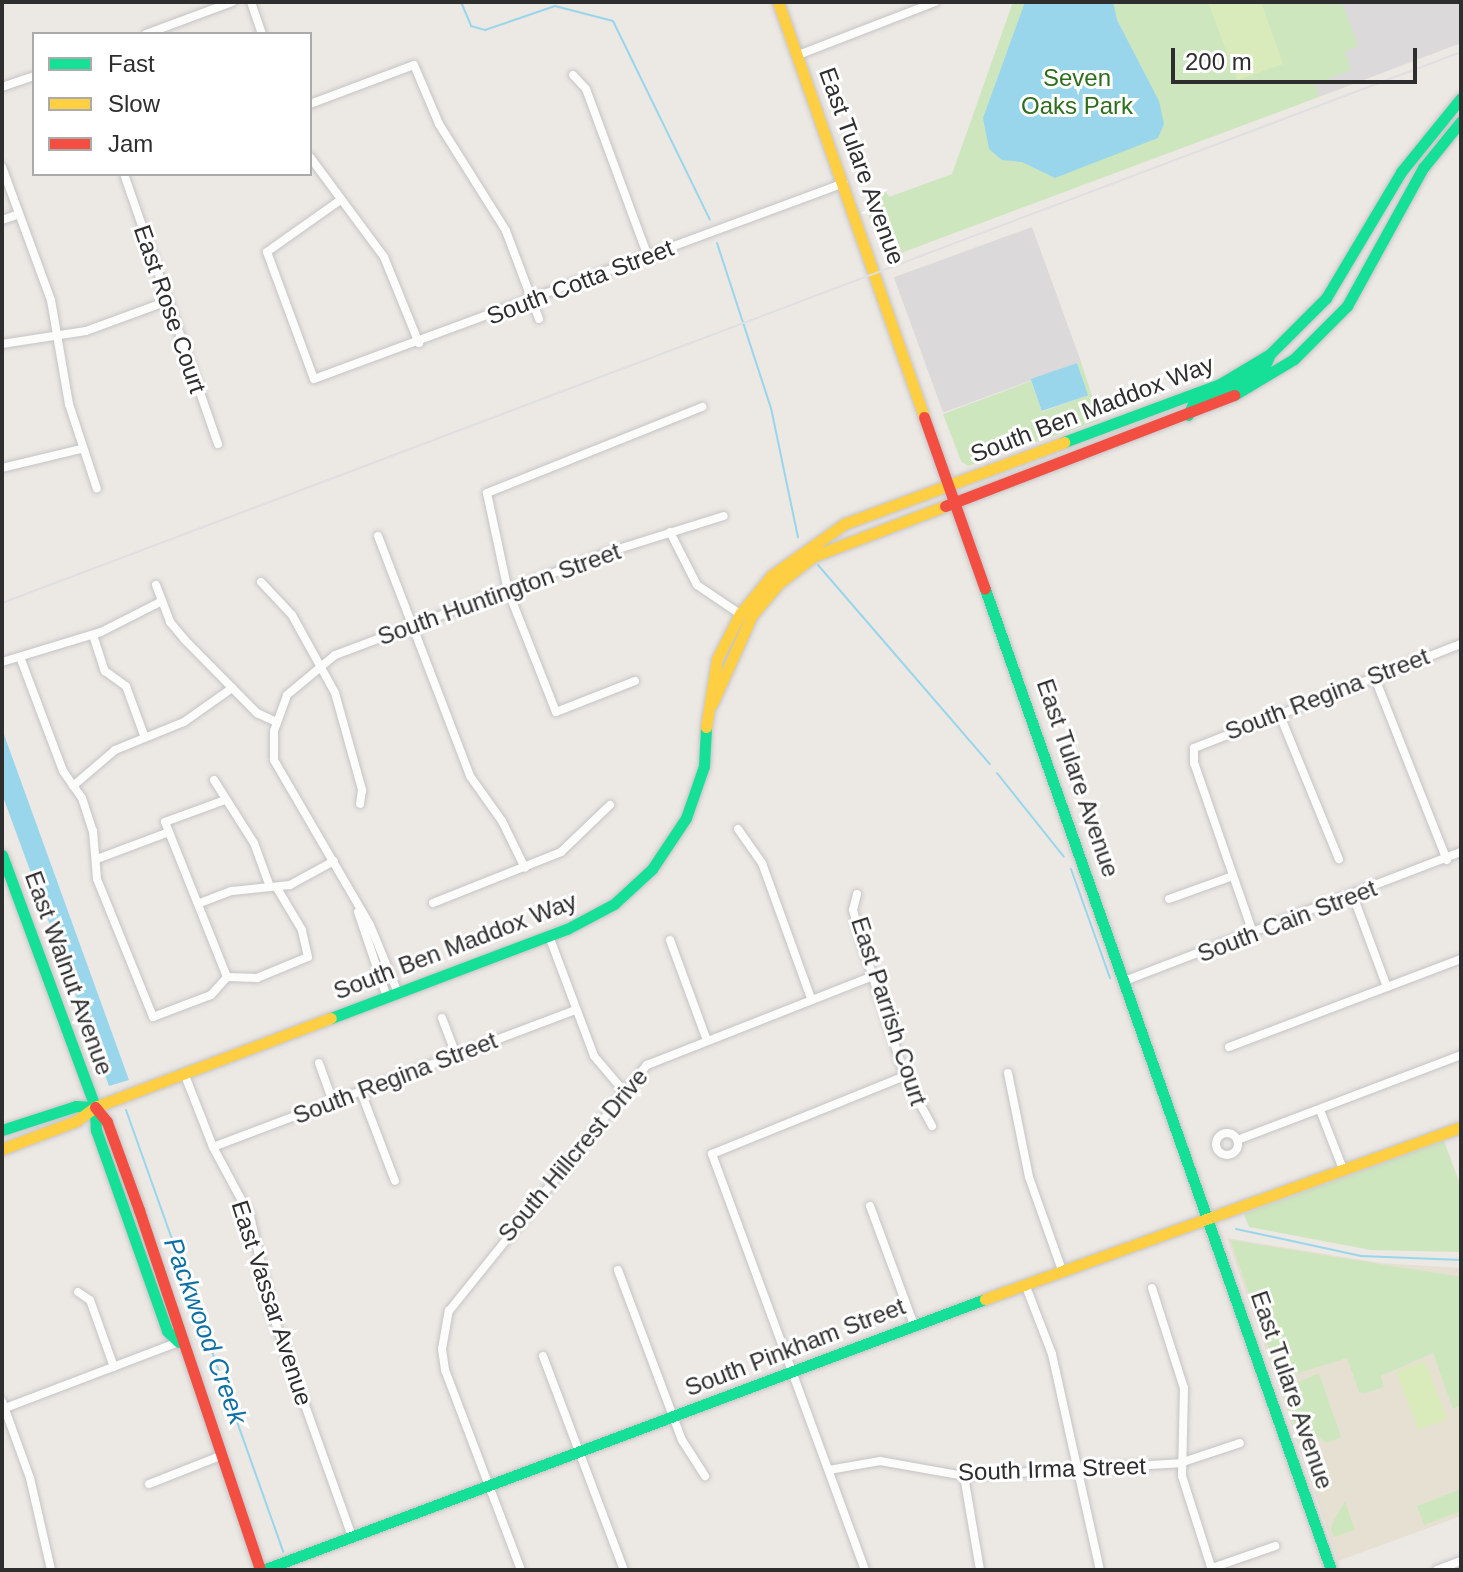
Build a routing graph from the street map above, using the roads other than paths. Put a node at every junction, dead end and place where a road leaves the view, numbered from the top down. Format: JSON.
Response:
{"nodes":[{"id":1,"x":232,"y":2,"type":"edge"},
{"id":2,"x":251,"y":2,"type":"edge"},
{"id":3,"x":778,"y":2,"type":"edge"},
{"id":4,"x":935,"y":2,"type":"edge"},
{"id":5,"x":151,"y":32,"type":"edge"},
{"id":6,"x":261,"y":32,"type":"edge"},
{"id":7,"x":798,"y":55,"type":"junction"},
{"id":8,"x":573,"y":75,"type":"dead end"},
{"id":9,"x":32,"y":77,"type":"edge"},
{"id":10,"x":2,"y":87,"type":"edge"},
{"id":11,"x":1461,"y":98,"type":"edge"},
{"id":12,"x":312,"y":103,"type":"edge"},
{"id":13,"x":1461,"y":121,"type":"edge"},
{"id":14,"x":312,"y":160,"type":"edge"},
{"id":15,"x":2,"y":167,"type":"edge"},
{"id":16,"x":124,"y":176,"type":"edge"},
{"id":17,"x":845,"y":182,"type":"junction"},
{"id":18,"x":339,"y":201,"type":"junction"},
{"id":19,"x":19,"y":214,"type":"junction"},
{"id":20,"x":2,"y":220,"type":"edge"},
{"id":21,"x":648,"y":257,"type":"junction"},
{"id":22,"x":532,"y":300,"type":"junction"},
{"id":23,"x":168,"y":301,"type":"junction"},
{"id":24,"x":539,"y":319,"type":"dead end"},
{"id":25,"x":60,"y":336,"type":"junction"},
{"id":26,"x":419,"y":343,"type":"junction"},
{"id":27,"x":2,"y":344,"type":"edge"},
{"id":28,"x":1270,"y":354,"type":"junction"},
{"id":29,"x":702,"y":407,"type":"dead end"},
{"id":30,"x":1188,"y":415,"type":"junction"},
{"id":31,"x":218,"y":444,"type":"dead end"},
{"id":32,"x":81,"y":449,"type":"junction"},
{"id":33,"x":2,"y":468,"type":"edge"},
{"id":34,"x":952,"y":486,"type":"junction"},
{"id":35,"x":97,"y":489,"type":"dead end"},
{"id":36,"x":958,"y":501,"type":"junction"},
{"id":37,"x":724,"y":516,"type":"dead end"},
{"id":38,"x":670,"y":532,"type":"junction"},
{"id":39,"x":378,"y":536,"type":"dead end"},
{"id":40,"x":261,"y":582,"type":"dead end"},
{"id":41,"x":156,"y":585,"type":"dead end"},
{"id":42,"x":508,"y":591,"type":"junction"},
{"id":43,"x":162,"y":601,"type":"junction"},
{"id":44,"x":740,"y":614,"type":"junction"},
{"id":45,"x":412,"y":626,"type":"junction"},
{"id":46,"x":93,"y":635,"type":"junction"},
{"id":47,"x":1461,"y":644,"type":"edge"},
{"id":48,"x":20,"y":657,"type":"junction"},
{"id":49,"x":2,"y":662,"type":"edge"},
{"id":50,"x":321,"y":663,"type":"junction"},
{"id":51,"x":1374,"y":676,"type":"junction"},
{"id":52,"x":635,"y":681,"type":"dead end"},
{"id":53,"x":232,"y":688,"type":"junction"},
{"id":54,"x":711,"y":704,"type":"junction"},
{"id":55,"x":1279,"y":713,"type":"junction"},
{"id":56,"x":276,"y":722,"type":"junction"},
{"id":57,"x":145,"y":738,"type":"junction"},
{"id":58,"x":214,"y":780,"type":"dead end"},
{"id":59,"x":73,"y":786,"type":"junction"},
{"id":60,"x":225,"y":800,"type":"junction"},
{"id":61,"x":360,"y":804,"type":"dead end"},
{"id":62,"x":610,"y":805,"type":"dead end"},
{"id":63,"x":738,"y":829,"type":"dead end"},
{"id":64,"x":169,"y":832,"type":"junction"},
{"id":65,"x":1461,"y":852,"type":"edge"},
{"id":66,"x":2,"y":855,"type":"edge"},
{"id":67,"x":97,"y":859,"type":"junction"},
{"id":68,"x":1339,"y":859,"type":"dead end"},
{"id":69,"x":1447,"y":860,"type":"junction"},
{"id":70,"x":1461,"y":860,"type":"edge"},
{"id":71,"x":334,"y":861,"type":"junction"},
{"id":72,"x":525,"y":868,"type":"junction"},
{"id":73,"x":1233,"y":876,"type":"junction"},
{"id":74,"x":273,"y":886,"type":"junction"},
{"id":75,"x":857,"y":894,"type":"dead end"},
{"id":76,"x":1353,"y":896,"type":"junction"},
{"id":77,"x":1169,"y":899,"type":"dead end"},
{"id":78,"x":200,"y":903,"type":"junction"},
{"id":79,"x":433,"y":903,"type":"dead end"},
{"id":80,"x":1253,"y":933,"type":"junction"},
{"id":81,"x":549,"y":936,"type":"junction"},
{"id":82,"x":670,"y":940,"type":"dead end"},
{"id":83,"x":1461,"y":959,"type":"edge"},
{"id":84,"x":873,"y":976,"type":"junction"},
{"id":85,"x":227,"y":977,"type":"junction"},
{"id":86,"x":1127,"y":980,"type":"junction"},
{"id":87,"x":1387,"y":987,"type":"junction"},
{"id":88,"x":392,"y":995,"type":"junction"},
{"id":89,"x":811,"y":998,"type":"junction"},
{"id":90,"x":576,"y":1010,"type":"junction"},
{"id":91,"x":442,"y":1018,"type":"dead end"},
{"id":92,"x":706,"y":1038,"type":"junction"},
{"id":93,"x":1229,"y":1047,"type":"dead end"},
{"id":94,"x":456,"y":1055,"type":"junction"},
{"id":95,"x":1461,"y":1055,"type":"edge"},
{"id":96,"x":319,"y":1063,"type":"dead end"},
{"id":97,"x":184,"y":1073,"type":"junction"},
{"id":98,"x":1008,"y":1073,"type":"dead end"},
{"id":99,"x":905,"y":1076,"type":"junction"},
{"id":100,"x":622,"y":1089,"type":"junction"},
{"id":101,"x":361,"y":1092,"type":"junction"},
{"id":102,"x":333,"y":1102,"type":"junction"},
{"id":103,"x":95,"y":1107,"type":"junction"},
{"id":104,"x":1320,"y":1110,"type":"junction"},
{"id":105,"x":932,"y":1126,"type":"dead end"},
{"id":106,"x":1461,"y":1127,"type":"edge"},
{"id":107,"x":2,"y":1130,"type":"edge"},
{"id":108,"x":1240,"y":1139,"type":"dead end"},
{"id":109,"x":213,"y":1147,"type":"junction"},
{"id":110,"x":2,"y":1149,"type":"edge"},
{"id":111,"x":1343,"y":1169,"type":"junction"},
{"id":112,"x":395,"y":1181,"type":"dead end"},
{"id":113,"x":870,"y":1206,"type":"dead end"},
{"id":114,"x":1208,"y":1218,"type":"junction"},
{"id":115,"x":618,"y":1270,"type":"dead end"},
{"id":116,"x":1062,"y":1270,"type":"junction"},
{"id":117,"x":1025,"y":1284,"type":"junction"},
{"id":118,"x":1152,"y":1288,"type":"dead end"},
{"id":119,"x":78,"y":1292,"type":"dead end"},
{"id":120,"x":914,"y":1325,"type":"junction"},
{"id":121,"x":179,"y":1342,"type":"junction"},
{"id":122,"x":543,"y":1356,"type":"dead end"},
{"id":123,"x":114,"y":1367,"type":"junction"},
{"id":124,"x":792,"y":1371,"type":"junction"},
{"id":125,"x":3,"y":1405,"type":"edge"},
{"id":126,"x":673,"y":1416,"type":"junction"},
{"id":127,"x":1240,"y":1443,"type":"dead end"},
{"id":128,"x":579,"y":1451,"type":"junction"},
{"id":129,"x":220,"y":1456,"type":"junction"},
{"id":130,"x":1180,"y":1463,"type":"junction"},
{"id":131,"x":1075,"y":1467,"type":"junction"},
{"id":132,"x":829,"y":1470,"type":"junction"},
{"id":133,"x":705,"y":1476,"type":"dead end"},
{"id":134,"x":964,"y":1476,"type":"junction"},
{"id":135,"x":149,"y":1484,"type":"dead end"},
{"id":136,"x":489,"y":1485,"type":"junction"},
{"id":137,"x":352,"y":1537,"type":"junction"},
{"id":138,"x":1275,"y":1546,"type":"dead end"},
{"id":139,"x":1461,"y":1561,"type":"edge"},
{"id":140,"x":1212,"y":1569,"type":"edge"},
{"id":141,"x":51,"y":1570,"type":"edge"},
{"id":142,"x":262,"y":1570,"type":"edge"},
{"id":143,"x":521,"y":1570,"type":"edge"},
{"id":144,"x":624,"y":1570,"type":"edge"},
{"id":145,"x":865,"y":1570,"type":"edge"},
{"id":146,"x":980,"y":1570,"type":"edge"},
{"id":147,"x":1100,"y":1570,"type":"edge"},
{"id":148,"x":1331,"y":1570,"type":"edge"},
{"id":149,"x":1437,"y":1570,"type":"edge"}],
"edges":[{"from":1,"to":5,"type":"street"},
{"from":2,"to":6,"type":"street"},
{"from":3,"to":7,"type":"main road","name":"East Tulare Avenue"},
{"from":4,"to":7,"type":"street"},
{"from":7,"to":17,"type":"main road","name":"East Tulare Avenue"},
{"from":8,"to":21,"type":"street"},
{"from":9,"to":10,"type":"street"},
{"from":11,"to":28,"type":"main road","name":"South Ben Maddox Way"},
{"from":12,"to":22,"type":"street"},
{"from":13,"to":30,"type":"main road","name":"South Ben Maddox Way"},
{"from":14,"to":18,"type":"street"},
{"from":15,"to":19,"type":"street"},
{"from":16,"to":23,"type":"street","name":"East Rose Court"},
{"from":17,"to":21,"type":"street","name":"South Cotta Street"},
{"from":17,"to":34,"type":"main road","name":"East Tulare Avenue"},
{"from":18,"to":26,"type":"street"},
{"from":18,"to":26,"type":"street","name":"South Cotta Street"},
{"from":19,"to":20,"type":"street"},
{"from":19,"to":25,"type":"street"},
{"from":21,"to":22,"type":"street","name":"South Cotta Street"},
{"from":22,"to":24,"type":"street"},
{"from":22,"to":26,"type":"street","name":"South Cotta Street"},
{"from":23,"to":25,"type":"street"},
{"from":23,"to":31,"type":"street","name":"East Rose Court"},
{"from":25,"to":27,"type":"street"},
{"from":25,"to":32,"type":"street"},
{"from":28,"to":30,"type":"main road"},
{"from":28,"to":34,"type":"main road","name":"South Ben Maddox Way"},
{"from":29,"to":42,"type":"street"},
{"from":30,"to":36,"type":"main road","name":"South Ben Maddox Way"},
{"from":32,"to":33,"type":"street"},
{"from":32,"to":35,"type":"street"},
{"from":34,"to":36,"type":"main road","name":"East Tulare Avenue"},
{"from":34,"to":44,"type":"main road","name":"South Ben Maddox Way"},
{"from":36,"to":54,"type":"main road","name":"South Ben Maddox Way"},
{"from":36,"to":86,"type":"main road","name":"East Tulare Avenue"},
{"from":37,"to":38,"type":"street","name":"South Huntington Street"},
{"from":38,"to":42,"type":"street","name":"South Huntington Street"},
{"from":38,"to":44,"type":"street"},
{"from":39,"to":45,"type":"street"},
{"from":40,"to":50,"type":"street"},
{"from":41,"to":43,"type":"street"},
{"from":42,"to":45,"type":"street","name":"South Huntington Street"},
{"from":42,"to":52,"type":"street"},
{"from":43,"to":46,"type":"street"},
{"from":43,"to":53,"type":"street"},
{"from":44,"to":54,"type":"main road","name":"South Ben Maddox Way"},
{"from":45,"to":50,"type":"street","name":"South Huntington Street"},
{"from":45,"to":72,"type":"street"},
{"from":46,"to":48,"type":"street"},
{"from":46,"to":57,"type":"street"},
{"from":47,"to":51,"type":"street","name":"South Regina Street"},
{"from":48,"to":49,"type":"street"},
{"from":48,"to":59,"type":"street"},
{"from":50,"to":56,"type":"street","name":"South Huntington Street"},
{"from":50,"to":61,"type":"street"},
{"from":51,"to":55,"type":"street","name":"South Regina Street"},
{"from":51,"to":69,"type":"street"},
{"from":53,"to":56,"type":"street"},
{"from":53,"to":57,"type":"street"},
{"from":54,"to":81,"type":"main road","name":"South Ben Maddox Way"},
{"from":55,"to":68,"type":"street"},
{"from":55,"to":73,"type":"street","name":"South Regina Street"},
{"from":56,"to":71,"type":"street"},
{"from":57,"to":59,"type":"street"},
{"from":58,"to":60,"type":"street"},
{"from":59,"to":67,"type":"street"},
{"from":60,"to":64,"type":"street"},
{"from":60,"to":74,"type":"street"},
{"from":62,"to":72,"type":"street"},
{"from":63,"to":89,"type":"street"},
{"from":64,"to":67,"type":"street"},
{"from":64,"to":78,"type":"street"},
{"from":65,"to":69,"type":"street","name":"South Cain Street"},
{"from":66,"to":103,"type":"main road","name":"East Walnut Avenue"},
{"from":67,"to":85,"type":"street"},
{"from":69,"to":70,"type":"street","name":"South Cain Street"},
{"from":69,"to":76,"type":"street","name":"South Cain Street"},
{"from":71,"to":74,"type":"street"},
{"from":71,"to":88,"type":"street"},
{"from":72,"to":79,"type":"street"},
{"from":73,"to":77,"type":"street"},
{"from":73,"to":80,"type":"street"},
{"from":74,"to":78,"type":"street"},
{"from":74,"to":85,"type":"street"},
{"from":75,"to":84,"type":"street","name":"East Parrish Court"},
{"from":76,"to":80,"type":"street","name":"South Cain Street"},
{"from":76,"to":87,"type":"street"},
{"from":78,"to":85,"type":"street"},
{"from":80,"to":86,"type":"street","name":"South Cain Street"},
{"from":81,"to":88,"type":"main road","name":"South Ben Maddox Way"},
{"from":81,"to":90,"type":"street"},
{"from":82,"to":92,"type":"street"},
{"from":83,"to":87,"type":"street"},
{"from":84,"to":89,"type":"street","name":"South Hillcrest Drive"},
{"from":84,"to":99,"type":"street","name":"East Parrish Court"},
{"from":86,"to":114,"type":"main road","name":"East Tulare Avenue"},
{"from":87,"to":93,"type":"street"},
{"from":88,"to":97,"type":"main road","name":"South Ben Maddox Way"},
{"from":89,"to":92,"type":"street","name":"South Hillcrest Drive"},
{"from":90,"to":94,"type":"street","name":"South Regina Street"},
{"from":90,"to":100,"type":"street"},
{"from":91,"to":94,"type":"street"},
{"from":92,"to":100,"type":"street","name":"South Hillcrest Drive"},
{"from":94,"to":101,"type":"street","name":"South Regina Street"},
{"from":95,"to":104,"type":"street"},
{"from":96,"to":102,"type":"street"},
{"from":97,"to":103,"type":"main road","name":"South Ben Maddox Way"},
{"from":97,"to":109,"type":"street","name":"East Vassar Avenue"},
{"from":98,"to":116,"type":"street"},
{"from":99,"to":105,"type":"street","name":"East Parrish Court"},
{"from":99,"to":124,"type":"street"},
{"from":100,"to":136,"type":"street","name":"South Hillcrest Drive"},
{"from":101,"to":102,"type":"street","name":"South Regina Street"},
{"from":101,"to":112,"type":"street"},
{"from":102,"to":109,"type":"street","name":"South Regina Street"},
{"from":103,"to":107,"type":"main road","name":"South Ben Maddox Way"},
{"from":103,"to":110,"type":"main road","name":"South Ben Maddox Way"},
{"from":103,"to":121,"type":"main road","name":"East Walnut Avenue"},
{"from":104,"to":108,"type":"street"},
{"from":104,"to":111,"type":"street"},
{"from":106,"to":111,"type":"main road","name":"South Pinkham Street"},
{"from":109,"to":137,"type":"street","name":"East Vassar Avenue"},
{"from":111,"to":114,"type":"main road","name":"South Pinkham Street"},
{"from":113,"to":120,"type":"street"},
{"from":114,"to":116,"type":"main road","name":"South Pinkham Street"},
{"from":114,"to":148,"type":"main road","name":"East Tulare Avenue"},
{"from":115,"to":126,"type":"street"},
{"from":116,"to":117,"type":"main road","name":"South Pinkham Street"},
{"from":117,"to":120,"type":"main road","name":"South Pinkham Street"},
{"from":117,"to":131,"type":"street"},
{"from":118,"to":130,"type":"street"},
{"from":119,"to":123,"type":"street"},
{"from":120,"to":124,"type":"main road","name":"South Pinkham Street"},
{"from":121,"to":123,"type":"street"},
{"from":121,"to":129,"type":"main road","name":"East Walnut Avenue"},
{"from":122,"to":128,"type":"street"},
{"from":123,"to":125,"type":"street"},
{"from":124,"to":126,"type":"main road","name":"South Pinkham Street"},
{"from":124,"to":132,"type":"street"},
{"from":125,"to":141,"type":"street"},
{"from":126,"to":128,"type":"main road","name":"South Pinkham Street"},
{"from":126,"to":133,"type":"street"},
{"from":127,"to":130,"type":"street","name":"South Irma Street"},
{"from":128,"to":136,"type":"main road","name":"South Pinkham Street"},
{"from":128,"to":144,"type":"street"},
{"from":129,"to":135,"type":"street"},
{"from":129,"to":142,"type":"main road","name":"East Walnut Avenue"},
{"from":130,"to":131,"type":"street","name":"South Irma Street"},
{"from":130,"to":140,"type":"street"},
{"from":131,"to":134,"type":"street","name":"South Irma Street"},
{"from":131,"to":147,"type":"street"},
{"from":132,"to":134,"type":"street","name":"South Irma Street"},
{"from":132,"to":145,"type":"street"},
{"from":134,"to":146,"type":"street"},
{"from":136,"to":137,"type":"main road","name":"South Pinkham Street"},
{"from":136,"to":143,"type":"street"},
{"from":137,"to":142,"type":"main road","name":"South Pinkham Street"},
{"from":138,"to":140,"type":"street"},
{"from":139,"to":149,"type":"street"}]}
